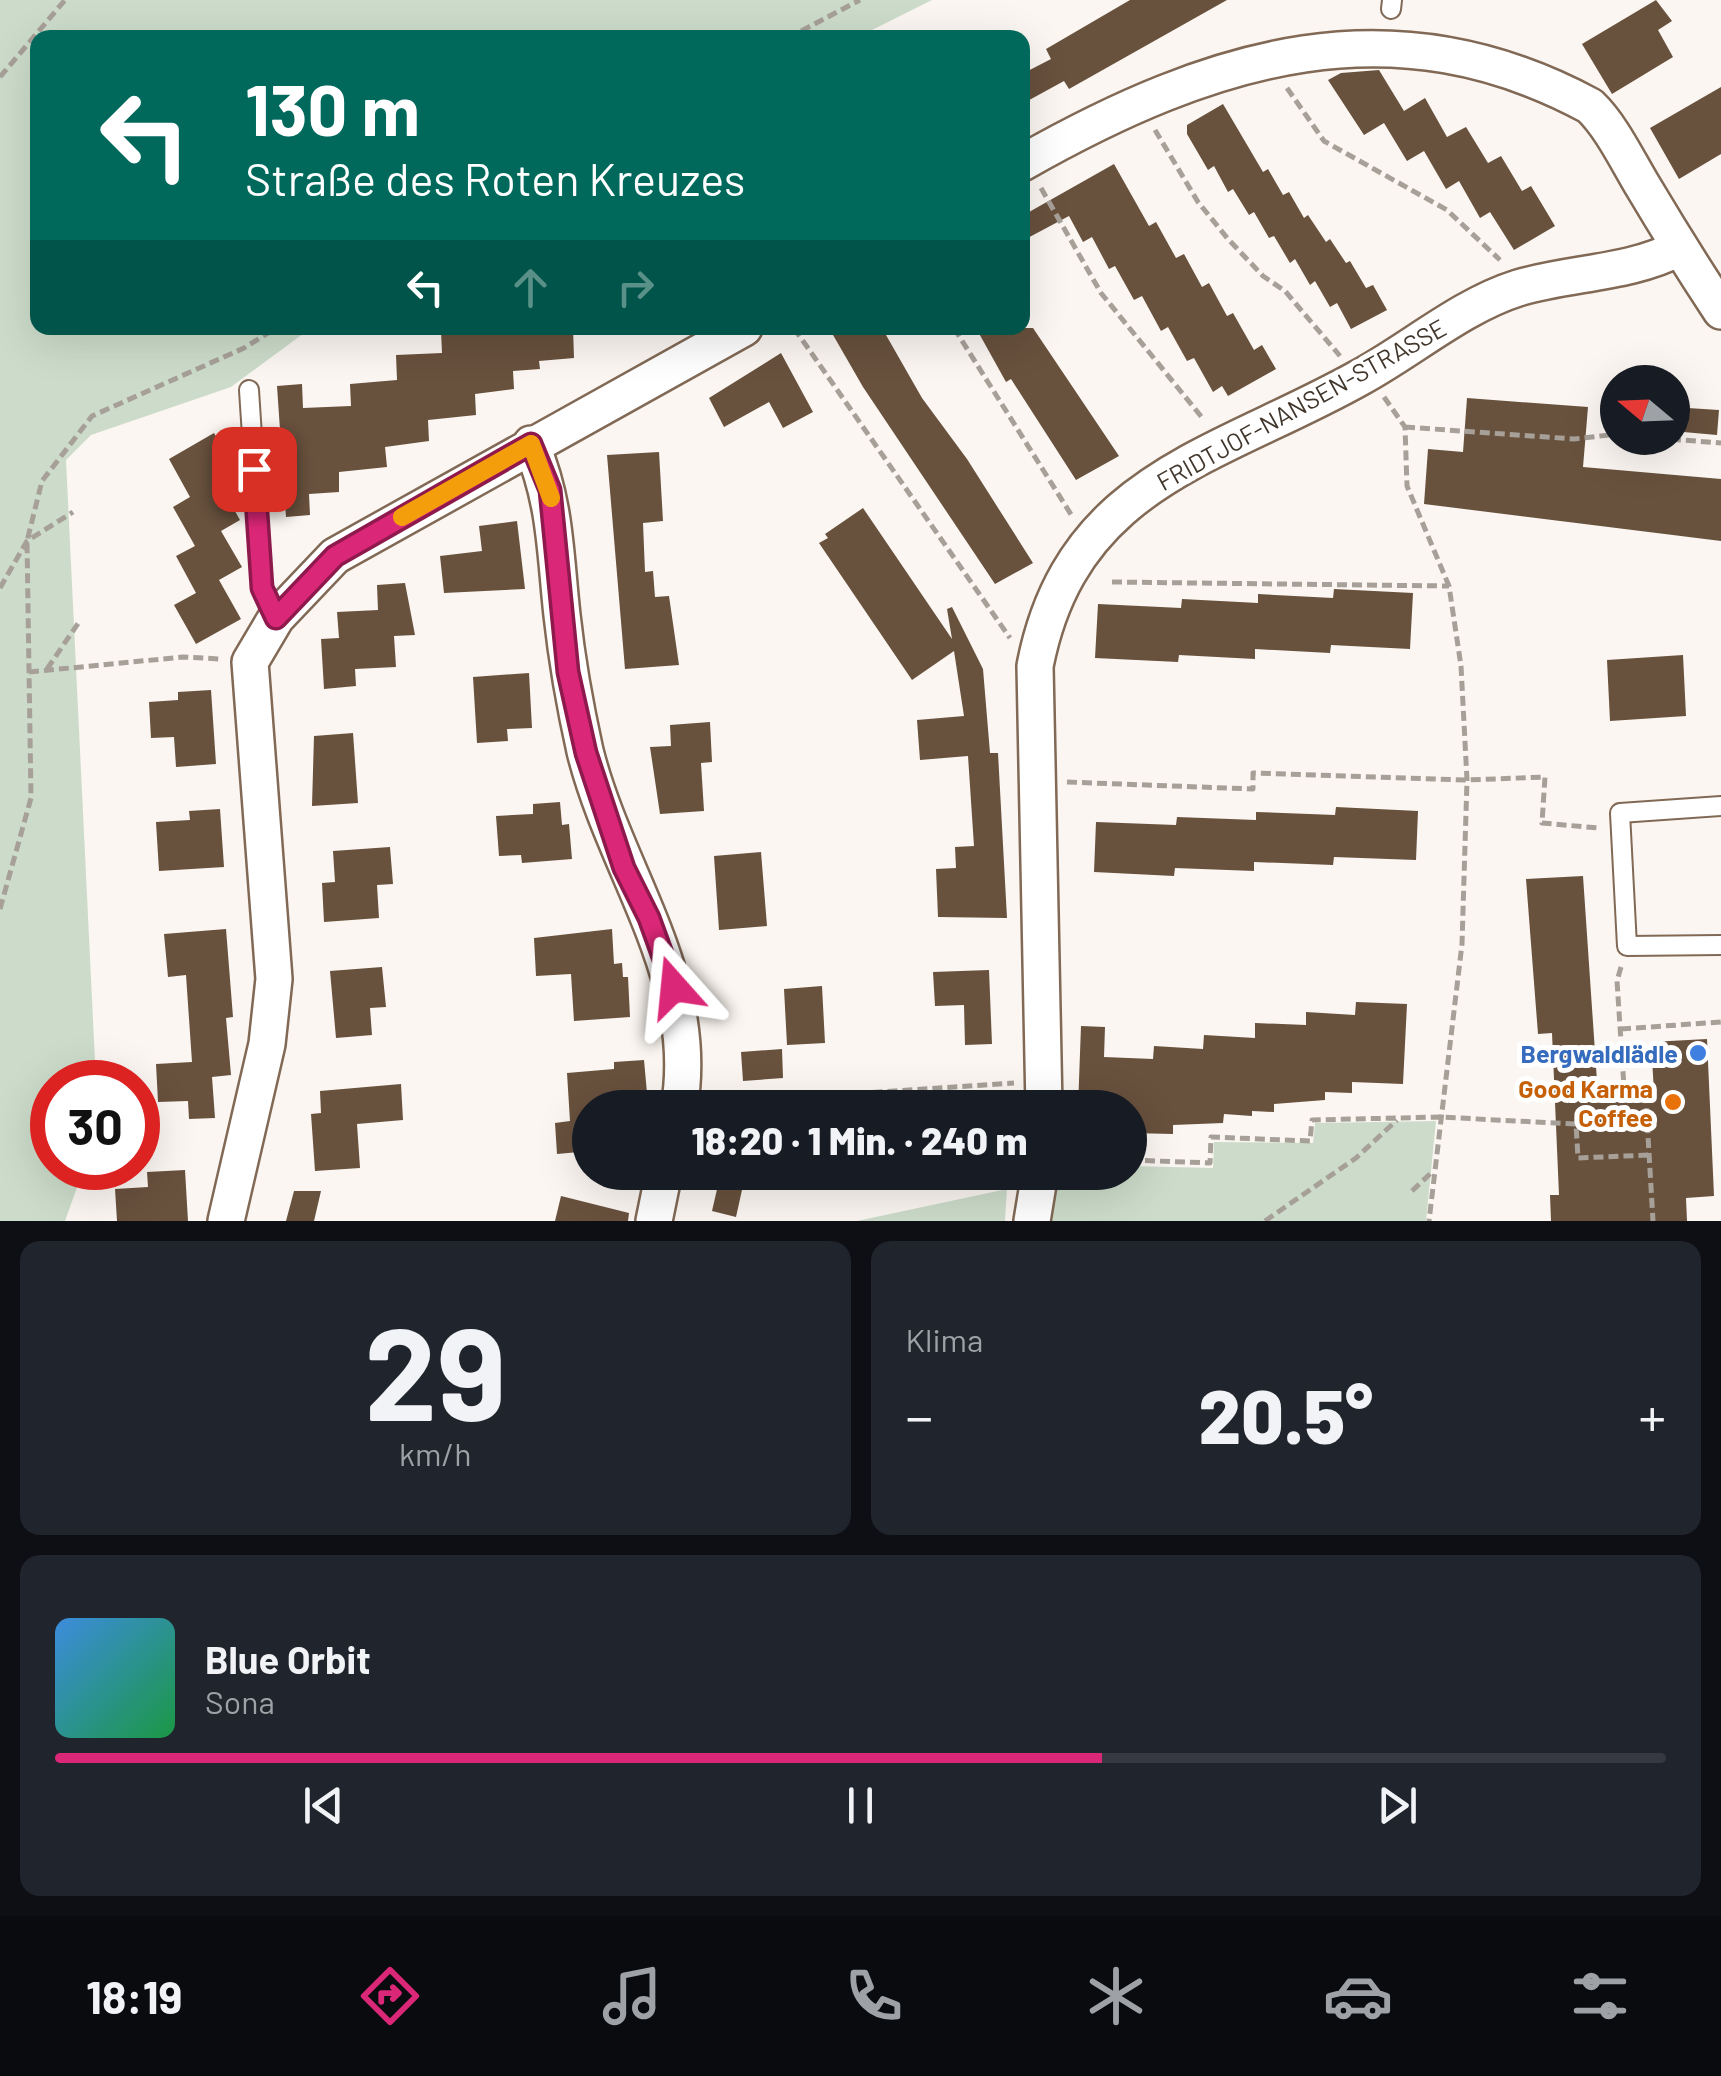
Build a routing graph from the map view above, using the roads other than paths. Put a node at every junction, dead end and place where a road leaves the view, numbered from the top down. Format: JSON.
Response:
{"nodes":[{"id":1,"x":1380,"y":7,"type":"edge"},
{"id":2,"x":1426,"y":12,"type":"dead end"},
{"id":3,"x":1306,"y":20,"type":"dead end"},
{"id":4,"x":1488,"y":32,"type":"dead end"},
{"id":5,"x":1030,"y":159,"type":"edge"},
{"id":6,"x":1679,"y":248,"type":"junction"},
{"id":7,"x":1721,"y":310,"type":"edge"},
{"id":8,"x":731,"y":335,"type":"edge"},
{"id":9,"x":250,"y":390,"type":"dead end"},
{"id":10,"x":531,"y":444,"type":"junction"},
{"id":11,"x":276,"y":618,"type":"junction"},
{"id":12,"x":1721,"y":806,"type":"edge"},
{"id":13,"x":1721,"y":945,"type":"edge"},
{"id":14,"x":681,"y":1090,"type":"edge"},
{"id":15,"x":1044,"y":1090,"type":"edge"},
{"id":16,"x":660,"y":1190,"type":"edge"},
{"id":17,"x":1037,"y":1190,"type":"edge"},
{"id":18,"x":226,"y":1221,"type":"edge"},
{"id":19,"x":654,"y":1221,"type":"edge"},
{"id":20,"x":1032,"y":1221,"type":"edge"}],
"edges":[{"from":1,"to":2,"type":"street"},
{"from":3,"to":5,"type":"street"},
{"from":4,"to":6,"type":"street"},
{"from":6,"to":7,"type":"street"},
{"from":6,"to":15,"type":"street","name":"FRIDTJOF-NANSEN-STRASSE"},
{"from":8,"to":10,"type":"street"},
{"from":9,"to":11,"type":"lane"},
{"from":10,"to":11,"type":"street"},
{"from":10,"to":14,"type":"street"},
{"from":11,"to":18,"type":"street"},
{"from":12,"to":13,"type":"lane"},
{"from":16,"to":19,"type":"street"},
{"from":17,"to":20,"type":"street"}]}
